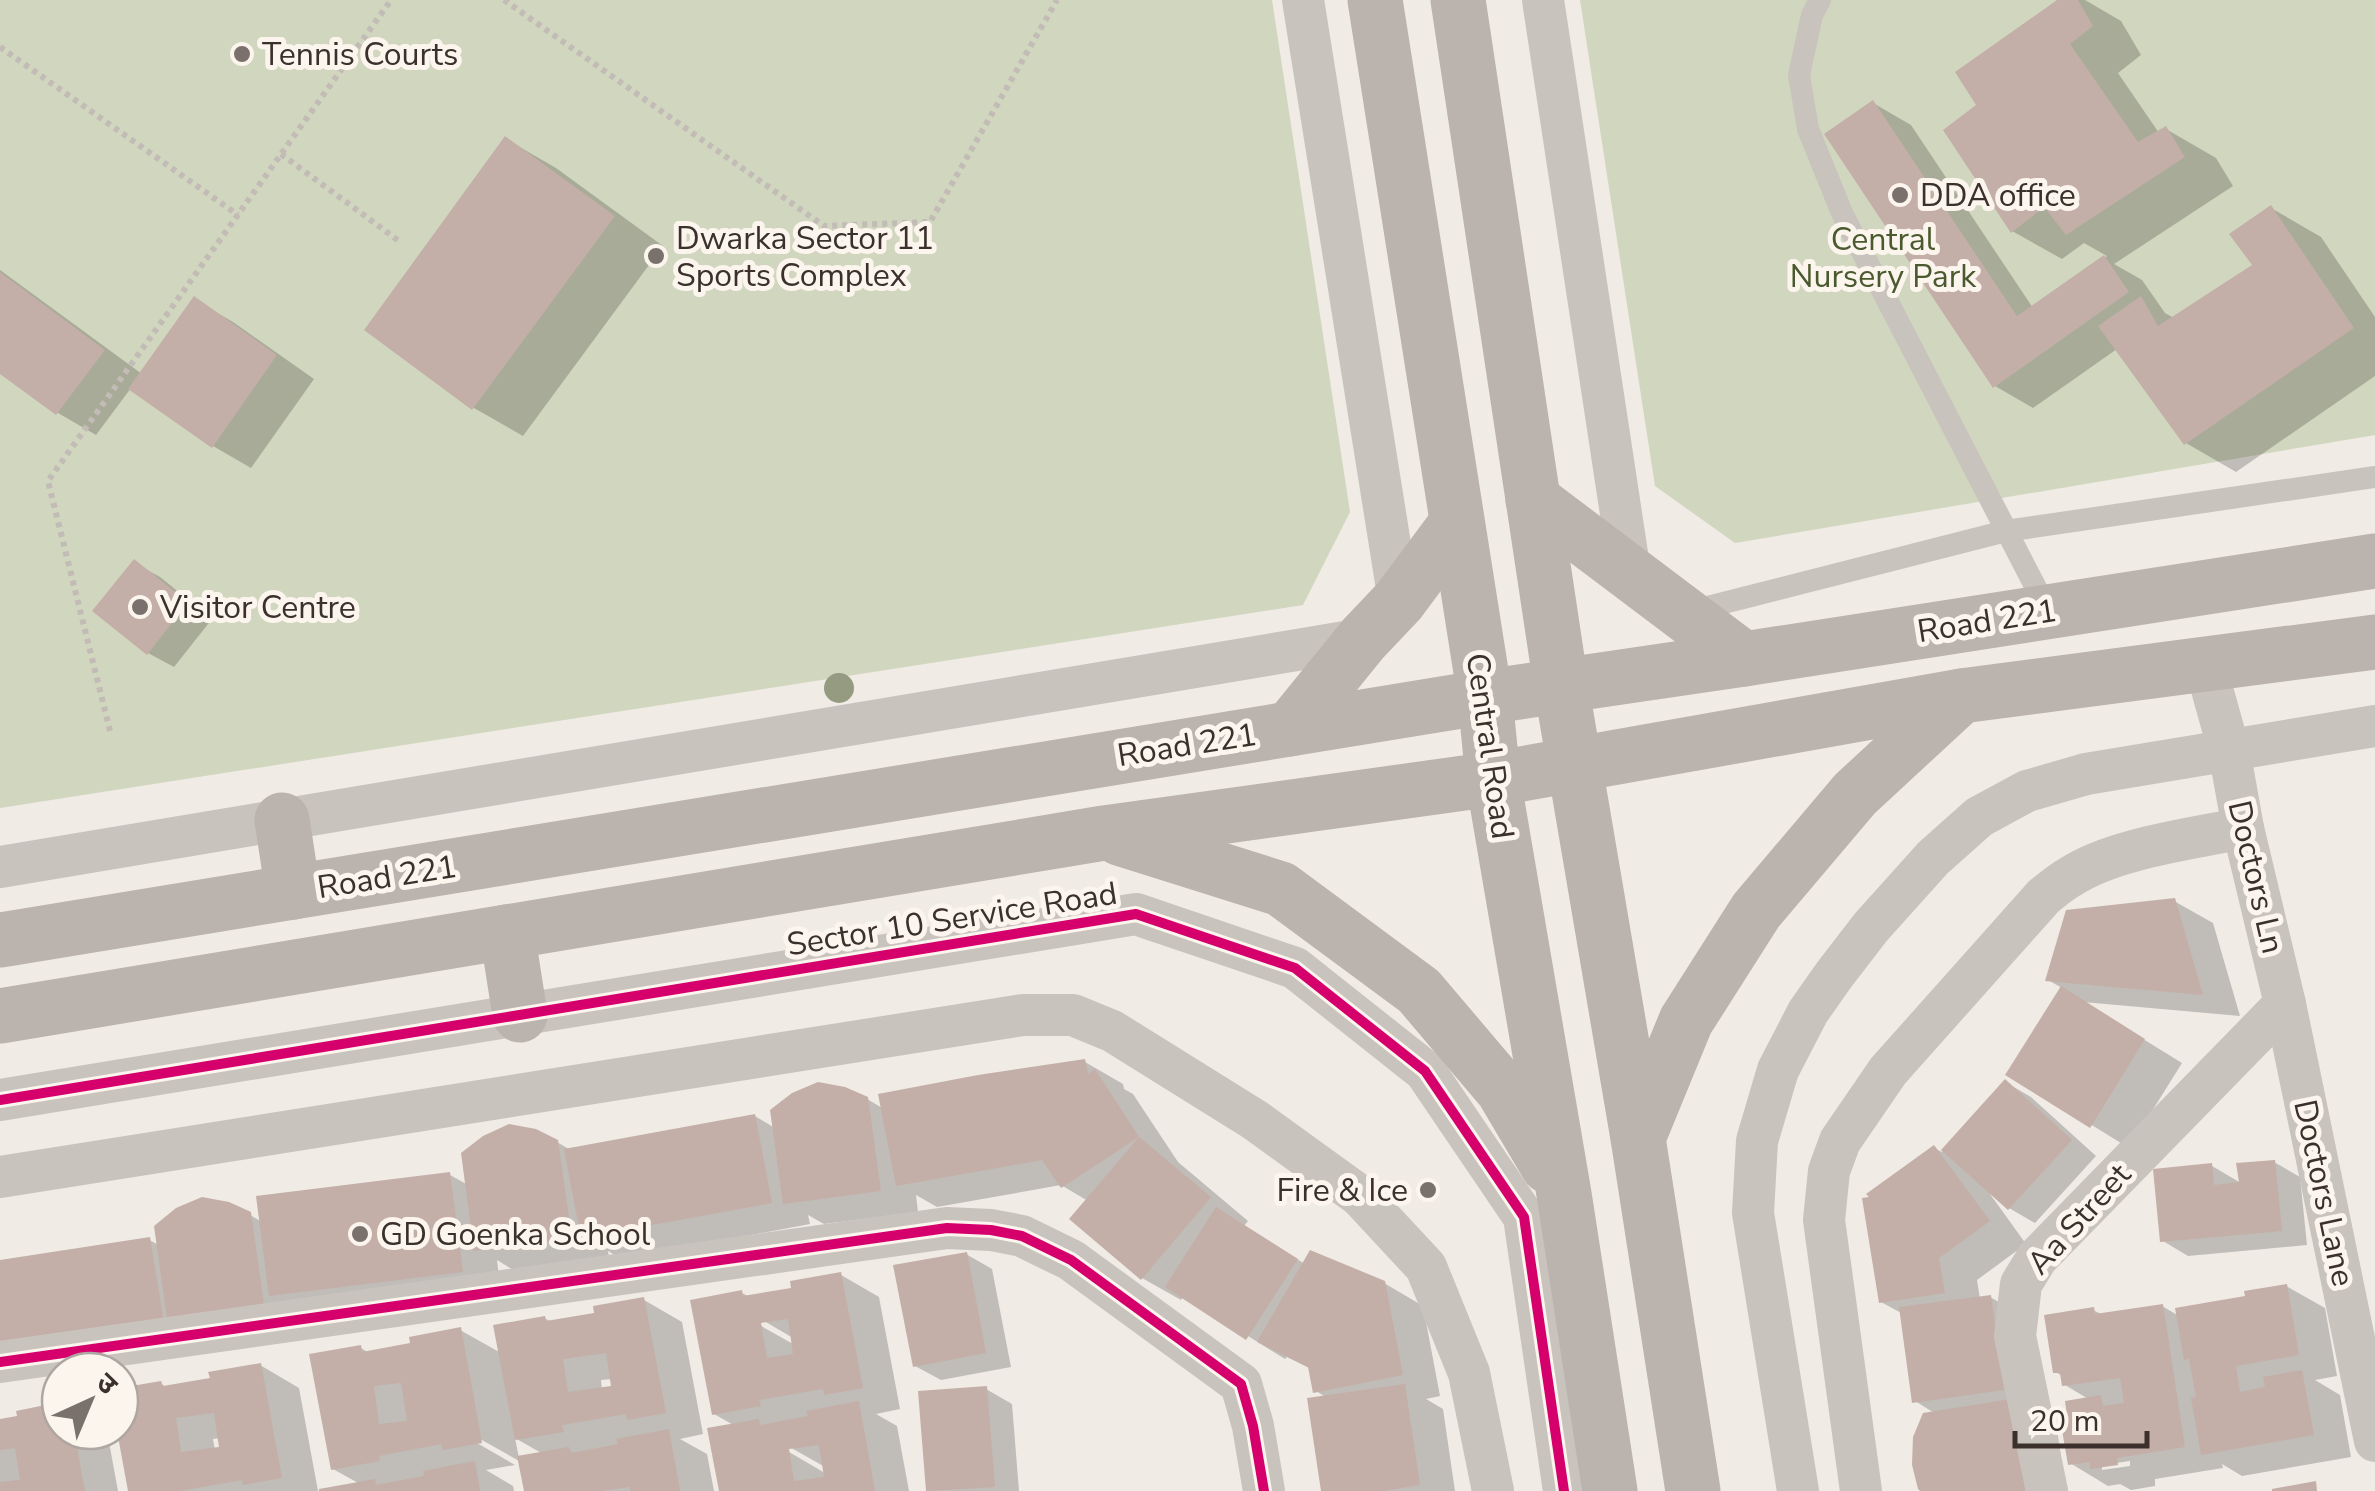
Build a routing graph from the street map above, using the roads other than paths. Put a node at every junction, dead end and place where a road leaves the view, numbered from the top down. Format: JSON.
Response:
{"nodes":[{"id":1,"x":1304,"y":0,"type":"edge"},
{"id":2,"x":1375,"y":0,"type":"edge"},
{"id":3,"x":1458,"y":0,"type":"edge"},
{"id":4,"x":1543,"y":0,"type":"edge"},
{"id":5,"x":1820,"y":0,"type":"edge"},
{"id":6,"x":2375,"y":477,"type":"edge"},
{"id":7,"x":1533,"y":500,"type":"junction"},
{"id":8,"x":1458,"y":523,"type":"junction"},
{"id":9,"x":2006,"y":530,"type":"junction"},
{"id":10,"x":2375,"y":560,"type":"edge"},
{"id":11,"x":1630,"y":573,"type":"junction"},
{"id":12,"x":2048,"y":612,"type":"junction"},
{"id":13,"x":1683,"y":613,"type":"junction"},
{"id":14,"x":1381,"y":620,"type":"junction"},
{"id":15,"x":2375,"y":642,"type":"edge"},
{"id":16,"x":1744,"y":659,"type":"junction"},
{"id":17,"x":2205,"y":664,"type":"junction"},
{"id":18,"x":1561,"y":685,"type":"junction"},
{"id":19,"x":1961,"y":696,"type":"junction"},
{"id":20,"x":1485,"y":697,"type":"junction"},
{"id":21,"x":2375,"y":726,"type":"edge"},
{"id":22,"x":1290,"y":728,"type":"junction"},
{"id":23,"x":2230,"y":750,"type":"junction"},
{"id":24,"x":1574,"y":766,"type":"junction"},
{"id":25,"x":1492,"y":779,"type":"junction"},
{"id":26,"x":282,"y":820,"type":"junction"},
{"id":27,"x":2244,"y":828,"type":"junction"},
{"id":28,"x":1104,"y":834,"type":"junction"},
{"id":29,"x":0,"y":867,"type":"edge"},
{"id":30,"x":293,"y":892,"type":"junction"},
{"id":31,"x":507,"y":932,"type":"junction"},
{"id":32,"x":0,"y":940,"type":"edge"},
{"id":33,"x":2284,"y":1004,"type":"junction"},
{"id":34,"x":520,"y":1015,"type":"junction"},
{"id":35,"x":0,"y":1016,"type":"edge"},
{"id":36,"x":0,"y":1100,"type":"edge"},
{"id":37,"x":1638,"y":1138,"type":"junction"},
{"id":38,"x":0,"y":1177,"type":"edge"},
{"id":39,"x":1564,"y":1194,"type":"junction"},
{"id":40,"x":0,"y":1362,"type":"edge"},
{"id":41,"x":2375,"y":1441,"type":"edge"},
{"id":42,"x":1264,"y":1491,"type":"edge"},
{"id":43,"x":1493,"y":1491,"type":"edge"},
{"id":44,"x":1564,"y":1491,"type":"edge"},
{"id":45,"x":1610,"y":1491,"type":"edge"},
{"id":46,"x":1693,"y":1491,"type":"edge"},
{"id":47,"x":1798,"y":1491,"type":"edge"},
{"id":48,"x":1862,"y":1491,"type":"edge"},
{"id":49,"x":2047,"y":1491,"type":"edge"}],
"edges":[{"from":1,"to":14,"type":"street"},
{"from":2,"to":8,"type":"main road","name":"Central Road"},
{"from":3,"to":7,"type":"main road"},
{"from":4,"to":11,"type":"street"},
{"from":5,"to":9,"type":"lane"},
{"from":6,"to":9,"type":"lane"},
{"from":7,"to":11,"type":"main road"},
{"from":7,"to":18,"type":"main road"},
{"from":8,"to":14,"type":"main road"},
{"from":8,"to":20,"type":"main road","name":"Central Road"},
{"from":9,"to":12,"type":"lane"},
{"from":9,"to":13,"type":"lane"},
{"from":10,"to":12,"type":"main road","name":"Road 221"},
{"from":11,"to":13,"type":"main road"},
{"from":12,"to":16,"type":"main road","name":"Road 221"},
{"from":13,"to":16,"type":"main road"},
{"from":14,"to":22,"type":"main road"},
{"from":14,"to":26,"type":"street"},
{"from":15,"to":17,"type":"main road"},
{"from":16,"to":18,"type":"main road","name":"Road 221"},
{"from":17,"to":19,"type":"main road"},
{"from":17,"to":23,"type":"street","name":"Doctors Ln"},
{"from":18,"to":20,"type":"main road","name":"Road 221"},
{"from":18,"to":24,"type":"main road"},
{"from":19,"to":24,"type":"main road"},
{"from":19,"to":37,"type":"main road"},
{"from":20,"to":22,"type":"main road","name":"Road 221"},
{"from":20,"to":25,"type":"main road","name":"Central Road"},
{"from":21,"to":23,"type":"street"},
{"from":22,"to":30,"type":"main road","name":"Road 221"},
{"from":23,"to":27,"type":"street","name":"Doctors Ln"},
{"from":23,"to":47,"type":"street"},
{"from":24,"to":25,"type":"main road"},
{"from":24,"to":37,"type":"main road"},
{"from":25,"to":28,"type":"main road"},
{"from":25,"to":39,"type":"main road","name":"Central Road"},
{"from":26,"to":29,"type":"street"},
{"from":26,"to":30,"type":"main road"},
{"from":27,"to":33,"type":"street","name":"Doctors Ln"},
{"from":27,"to":48,"type":"street"},
{"from":28,"to":31,"type":"main road"},
{"from":28,"to":39,"type":"main road"},
{"from":30,"to":32,"type":"main road","name":"Road 221"},
{"from":31,"to":34,"type":"main road"},
{"from":31,"to":35,"type":"main road"},
{"from":33,"to":41,"type":"street","name":"Doctors Lane"},
{"from":33,"to":49,"type":"street","name":"Aa Street"},
{"from":34,"to":36,"type":"street","name":"Sector 10 Service Road"},
{"from":34,"to":44,"type":"street","name":"Sector 10 Service Road"},
{"from":37,"to":46,"type":"main road"},
{"from":38,"to":43,"type":"street"},
{"from":39,"to":45,"type":"main road","name":"Central Road"},
{"from":40,"to":42,"type":"street"}]}
